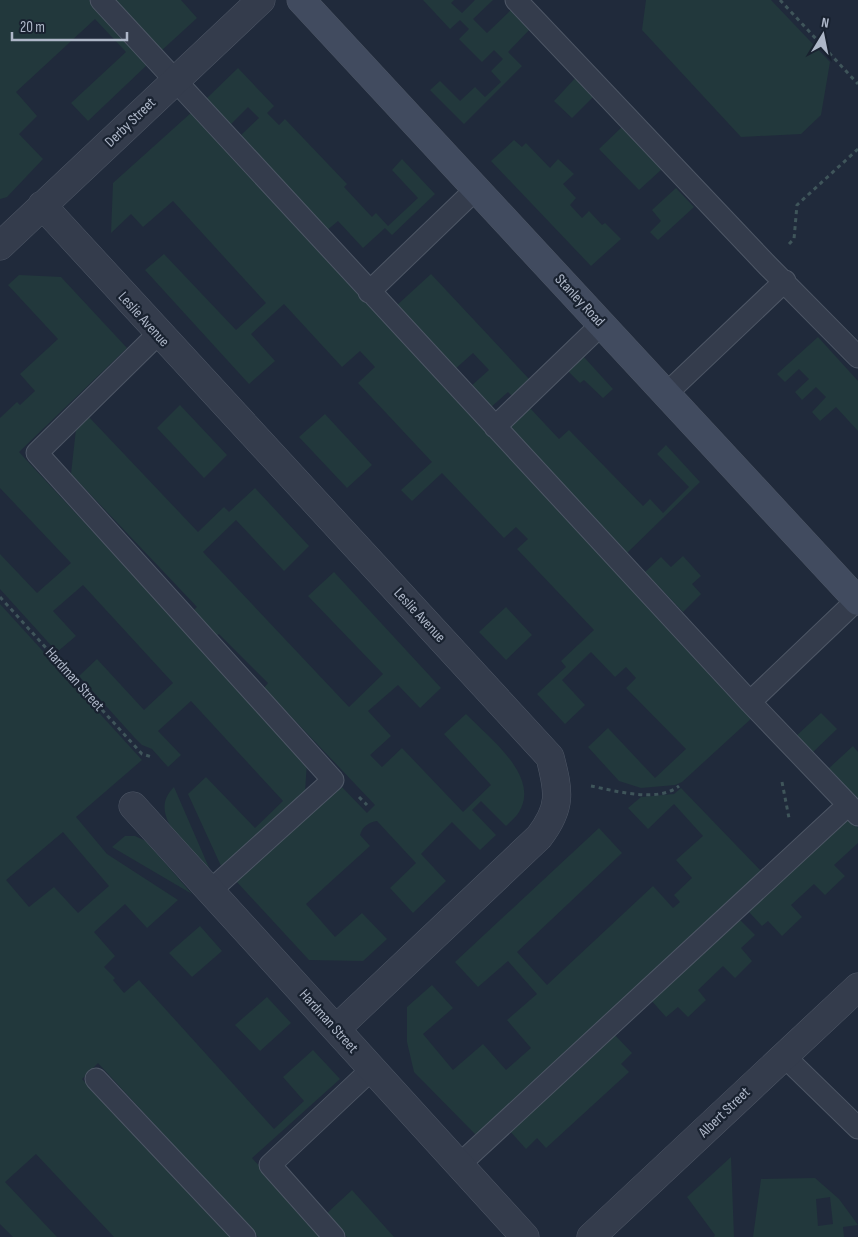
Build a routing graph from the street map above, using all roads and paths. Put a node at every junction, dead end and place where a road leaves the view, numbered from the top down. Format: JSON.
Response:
{"nodes":[{"id":1,"x":101,"y":0,"type":"edge"},
{"id":2,"x":261,"y":0,"type":"edge"},
{"id":3,"x":301,"y":0,"type":"edge"},
{"id":4,"x":516,"y":0,"type":"edge"},
{"id":5,"x":780,"y":0,"type":"edge"},
{"id":6,"x":176,"y":79,"type":"junction"},
{"id":7,"x":858,"y":84,"type":"edge"},
{"id":8,"x":858,"y":148,"type":"edge"},
{"id":9,"x":476,"y":189,"type":"junction"},
{"id":10,"x":42,"y":206,"type":"junction"},
{"id":11,"x":0,"y":246,"type":"edge"},
{"id":12,"x":768,"y":266,"type":"junction"},
{"id":13,"x":785,"y":281,"type":"junction"},
{"id":14,"x":369,"y":292,"type":"junction"},
{"id":15,"x":602,"y":324,"type":"junction"},
{"id":16,"x":158,"y":334,"type":"junction"},
{"id":17,"x":858,"y":357,"type":"edge"},
{"id":18,"x":667,"y":393,"type":"junction"},
{"id":19,"x":495,"y":427,"type":"junction"},
{"id":20,"x":0,"y":597,"type":"edge"},
{"id":21,"x":858,"y":600,"type":"edge"},
{"id":22,"x":750,"y":702,"type":"junction"},
{"id":23,"x":152,"y":758,"type":"dead end"},
{"id":24,"x":782,"y":781,"type":"dead end"},
{"id":25,"x":583,"y":785,"type":"dead end"},
{"id":26,"x":680,"y":786,"type":"dead end"},
{"id":27,"x":133,"y":806,"type":"dead end"},
{"id":28,"x":853,"y":810,"type":"edge"},
{"id":29,"x":789,"y":861,"type":"junction"},
{"id":30,"x":210,"y":891,"type":"junction"},
{"id":31,"x":858,"y":987,"type":"edge"},
{"id":32,"x":336,"y":1029,"type":"junction"},
{"id":33,"x":784,"y":1056,"type":"junction"},
{"id":34,"x":372,"y":1069,"type":"junction"},
{"id":35,"x":96,"y":1079,"type":"dead end"},
{"id":36,"x":858,"y":1128,"type":"edge"},
{"id":37,"x":460,"y":1164,"type":"junction"},
{"id":38,"x":245,"y":1237,"type":"edge"},
{"id":39,"x":334,"y":1237,"type":"edge"},
{"id":40,"x":525,"y":1237,"type":"edge"},
{"id":41,"x":590,"y":1237,"type":"edge"}],
"edges":[{"from":1,"to":6,"type":"lane"},
{"from":2,"to":6,"type":"street","name":"Derby Street"},
{"from":3,"to":9,"type":"street","name":"Stanley Road"},
{"from":4,"to":12,"type":"lane"},
{"from":5,"to":7,"type":"path"},
{"from":6,"to":10,"type":"street","name":"Derby Street"},
{"from":6,"to":14,"type":"lane"},
{"from":8,"to":12,"type":"path"},
{"from":9,"to":14,"type":"lane"},
{"from":9,"to":15,"type":"street","name":"Stanley Road"},
{"from":10,"to":11,"type":"street","name":"Derby Street"},
{"from":10,"to":16,"type":"street","name":"Leslie Avenue"},
{"from":12,"to":13,"type":"lane"},
{"from":13,"to":17,"type":"lane"},
{"from":13,"to":18,"type":"lane"},
{"from":14,"to":19,"type":"lane"},
{"from":15,"to":18,"type":"street","name":"Stanley Road"},
{"from":15,"to":19,"type":"lane"},
{"from":16,"to":30,"type":"lane"},
{"from":16,"to":32,"type":"street","name":"Leslie Avenue"},
{"from":18,"to":21,"type":"street","name":"Stanley Road"},
{"from":19,"to":22,"type":"lane"},
{"from":20,"to":23,"type":"path","name":"Hardman Street"},
{"from":21,"to":22,"type":"lane"},
{"from":22,"to":28,"type":"lane"},
{"from":24,"to":29,"type":"path"},
{"from":25,"to":26,"type":"path"},
{"from":27,"to":30,"type":"street","name":"Hardman Street"},
{"from":28,"to":29,"type":"lane"},
{"from":29,"to":37,"type":"lane"},
{"from":30,"to":32,"type":"street","name":"Hardman Street"},
{"from":31,"to":33,"type":"street","name":"Albert Street"},
{"from":32,"to":34,"type":"street","name":"Hardman Street"},
{"from":33,"to":36,"type":"lane"},
{"from":33,"to":41,"type":"street","name":"Albert Street"},
{"from":34,"to":37,"type":"street","name":"Hardman Street"},
{"from":34,"to":39,"type":"lane"},
{"from":35,"to":38,"type":"lane"},
{"from":37,"to":40,"type":"street","name":"Hardman Street"}]}
